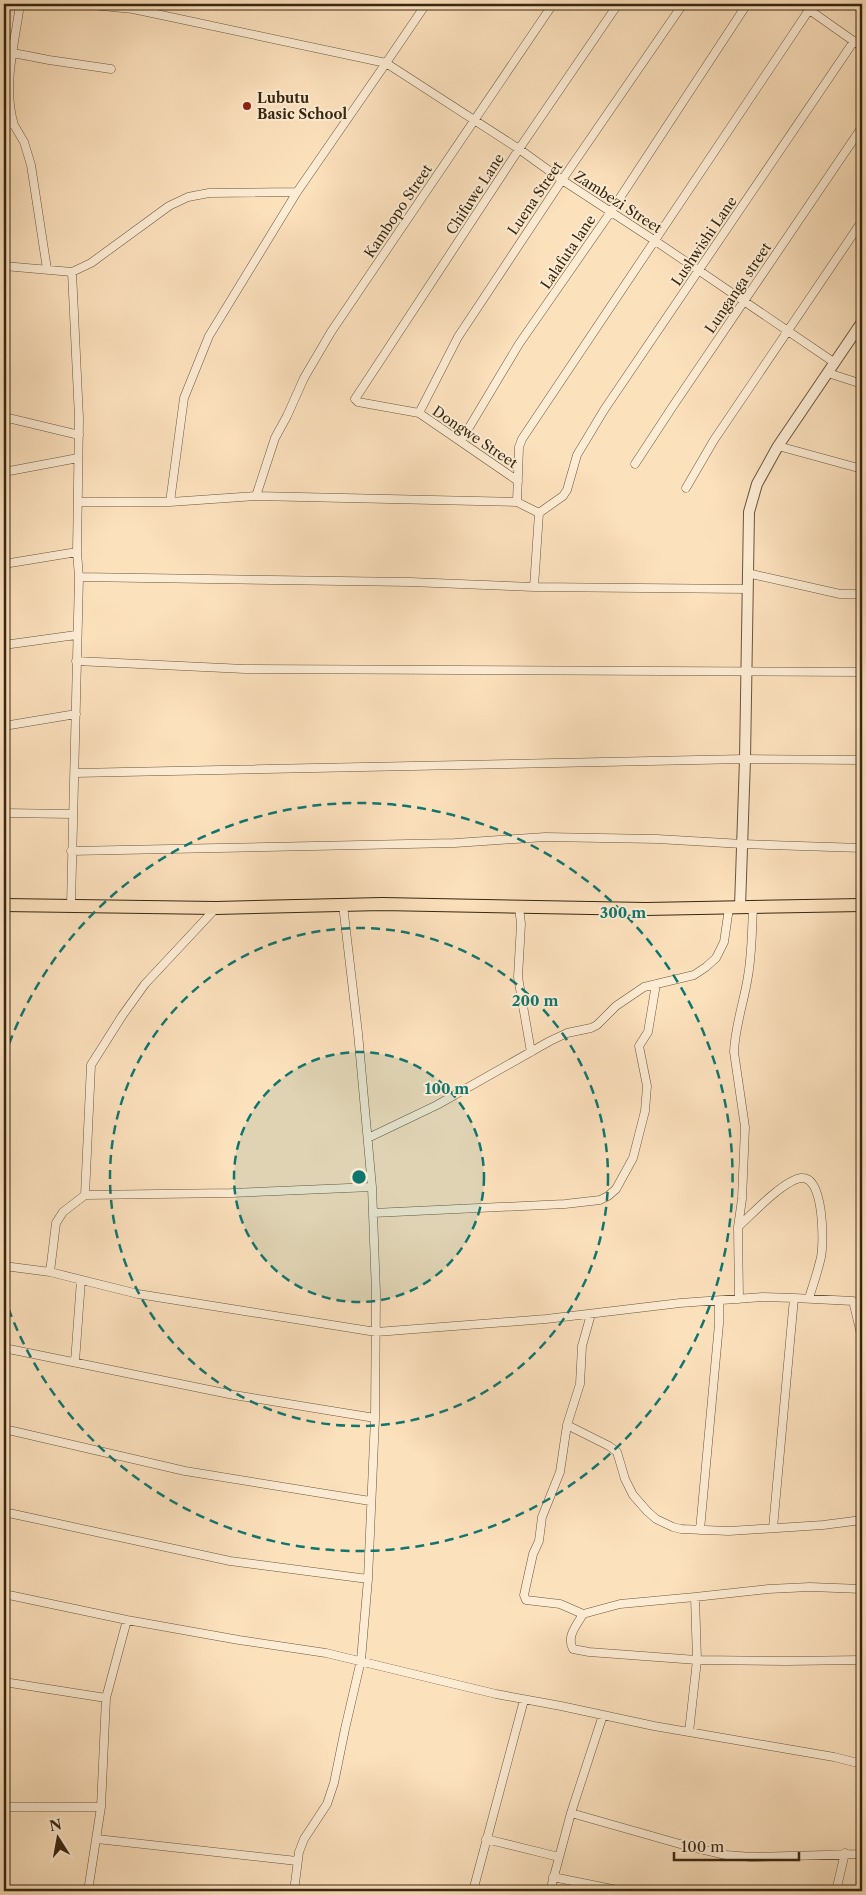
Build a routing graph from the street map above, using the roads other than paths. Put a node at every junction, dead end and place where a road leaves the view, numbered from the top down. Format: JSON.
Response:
{"nodes":[{"id":1,"x":20,"y":4,"type":"edge"},
{"id":2,"x":81,"y":4,"type":"edge"},
{"id":3,"x":154,"y":4,"type":"edge"},
{"id":4,"x":426,"y":4,"type":"edge"},
{"id":5,"x":552,"y":4,"type":"edge"},
{"id":6,"x":618,"y":4,"type":"edge"},
{"id":7,"x":683,"y":4,"type":"edge"},
{"id":8,"x":747,"y":4,"type":"edge"},
{"id":9,"x":801,"y":4,"type":"edge"},
{"id":10,"x":811,"y":6,"type":"edge"},
{"id":11,"x":152,"y":13,"type":"junction"},
{"id":12,"x":854,"y":42,"type":"junction"},
{"id":13,"x":862,"y":47,"type":"edge"},
{"id":14,"x":13,"y":52,"type":"junction"},
{"id":15,"x":386,"y":63,"type":"junction"},
{"id":16,"x":111,"y":68,"type":"dead end"},
{"id":17,"x":475,"y":120,"type":"junction"},
{"id":18,"x":4,"y":124,"type":"edge"},
{"id":19,"x":14,"y":125,"type":"junction"},
{"id":20,"x":862,"y":127,"type":"edge"},
{"id":21,"x":519,"y":150,"type":"junction"},
{"id":22,"x":562,"y":180,"type":"junction"},
{"id":23,"x":297,"y":192,"type":"junction"},
{"id":24,"x":610,"y":213,"type":"junction"},
{"id":25,"x":862,"y":221,"type":"edge"},
{"id":26,"x":655,"y":241,"type":"junction"},
{"id":27,"x":4,"y":266,"type":"edge"},
{"id":28,"x":47,"y":269,"type":"junction"},
{"id":29,"x":699,"y":270,"type":"junction"},
{"id":30,"x":72,"y":272,"type":"junction"},
{"id":31,"x":744,"y":301,"type":"junction"},
{"id":32,"x":862,"y":322,"type":"edge"},
{"id":33,"x":788,"y":332,"type":"junction"},
{"id":34,"x":835,"y":362,"type":"junction"},
{"id":35,"x":828,"y":373,"type":"junction"},
{"id":36,"x":862,"y":384,"type":"edge"},
{"id":37,"x":419,"y":413,"type":"junction"},
{"id":38,"x":4,"y":417,"type":"edge"},
{"id":39,"x":79,"y":435,"type":"junction"},
{"id":40,"x":461,"y":441,"type":"junction"},
{"id":41,"x":778,"y":446,"type":"junction"},
{"id":42,"x":78,"y":458,"type":"junction"},
{"id":43,"x":635,"y":464,"type":"dead end"},
{"id":44,"x":862,"y":469,"type":"edge"},
{"id":45,"x":4,"y":472,"type":"edge"},
{"id":46,"x":518,"y":481,"type":"junction"},
{"id":47,"x":686,"y":488,"type":"dead end"},
{"id":48,"x":256,"y":496,"type":"junction"},
{"id":49,"x":78,"y":502,"type":"junction"},
{"id":50,"x":170,"y":502,"type":"junction"},
{"id":51,"x":517,"y":502,"type":"junction"},
{"id":52,"x":539,"y":513,"type":"junction"},
{"id":53,"x":77,"y":552,"type":"junction"},
{"id":54,"x":4,"y":564,"type":"edge"},
{"id":55,"x":747,"y":574,"type":"junction"},
{"id":56,"x":79,"y":577,"type":"junction"},
{"id":57,"x":534,"y":587,"type":"junction"},
{"id":58,"x":747,"y":589,"type":"junction"},
{"id":59,"x":862,"y":594,"type":"edge"},
{"id":60,"x":76,"y":635,"type":"junction"},
{"id":61,"x":4,"y":644,"type":"edge"},
{"id":62,"x":76,"y":661,"type":"junction"},
{"id":63,"x":747,"y":670,"type":"junction"},
{"id":64,"x":862,"y":672,"type":"edge"},
{"id":65,"x":76,"y":714,"type":"junction"},
{"id":66,"x":4,"y":726,"type":"edge"},
{"id":67,"x":745,"y":760,"type":"junction"},
{"id":68,"x":862,"y":760,"type":"edge"},
{"id":69,"x":75,"y":773,"type":"junction"},
{"id":70,"x":4,"y":813,"type":"edge"},
{"id":71,"x":72,"y":814,"type":"junction"},
{"id":72,"x":743,"y":844,"type":"junction"},
{"id":73,"x":862,"y":848,"type":"edge"},
{"id":74,"x":71,"y":851,"type":"junction"},
{"id":75,"x":4,"y":905,"type":"edge"},
{"id":76,"x":70,"y":905,"type":"junction"},
{"id":77,"x":343,"y":905,"type":"junction"},
{"id":78,"x":862,"y":905,"type":"edge"},
{"id":79,"x":519,"y":907,"type":"junction"},
{"id":80,"x":740,"y":907,"type":"junction"},
{"id":81,"x":216,"y":908,"type":"junction"},
{"id":82,"x":656,"y":984,"type":"junction"},
{"id":83,"x":531,"y":1052,"type":"junction"},
{"id":84,"x":368,"y":1138,"type":"junction"},
{"id":85,"x":372,"y":1187,"type":"junction"},
{"id":86,"x":85,"y":1195,"type":"junction"},
{"id":87,"x":373,"y":1213,"type":"junction"},
{"id":88,"x":738,"y":1227,"type":"junction"},
{"id":89,"x":4,"y":1266,"type":"edge"},
{"id":90,"x":50,"y":1272,"type":"junction"},
{"id":91,"x":81,"y":1280,"type":"junction"},
{"id":92,"x":794,"y":1298,"type":"junction"},
{"id":93,"x":809,"y":1298,"type":"junction"},
{"id":94,"x":739,"y":1299,"type":"junction"},
{"id":95,"x":862,"y":1300,"type":"edge"},
{"id":96,"x":719,"y":1301,"type":"junction"},
{"id":97,"x":854,"y":1301,"type":"junction"},
{"id":98,"x":591,"y":1314,"type":"junction"},
{"id":99,"x":376,"y":1332,"type":"junction"},
{"id":100,"x":862,"y":1338,"type":"edge"},
{"id":101,"x":4,"y":1348,"type":"edge"},
{"id":102,"x":75,"y":1362,"type":"junction"},
{"id":103,"x":375,"y":1418,"type":"junction"},
{"id":104,"x":567,"y":1425,"type":"junction"},
{"id":105,"x":4,"y":1429,"type":"edge"},
{"id":106,"x":370,"y":1501,"type":"junction"},
{"id":107,"x":4,"y":1512,"type":"edge"},
{"id":108,"x":862,"y":1520,"type":"edge"},
{"id":109,"x":773,"y":1528,"type":"junction"},
{"id":110,"x":700,"y":1530,"type":"junction"},
{"id":111,"x":368,"y":1579,"type":"junction"},
{"id":112,"x":862,"y":1589,"type":"edge"},
{"id":113,"x":4,"y":1594,"type":"edge"},
{"id":114,"x":695,"y":1597,"type":"junction"},
{"id":115,"x":583,"y":1614,"type":"junction"},
{"id":116,"x":127,"y":1620,"type":"junction"},
{"id":117,"x":361,"y":1660,"type":"junction"},
{"id":118,"x":697,"y":1660,"type":"junction"},
{"id":119,"x":862,"y":1660,"type":"edge"},
{"id":120,"x":4,"y":1682,"type":"edge"},
{"id":121,"x":106,"y":1698,"type":"junction"},
{"id":122,"x":524,"y":1700,"type":"junction"},
{"id":123,"x":603,"y":1715,"type":"junction"},
{"id":124,"x":689,"y":1732,"type":"junction"},
{"id":125,"x":862,"y":1764,"type":"edge"},
{"id":126,"x":4,"y":1807,"type":"edge"},
{"id":127,"x":101,"y":1807,"type":"junction"},
{"id":128,"x":571,"y":1813,"type":"junction"},
{"id":129,"x":97,"y":1839,"type":"junction"},
{"id":130,"x":486,"y":1839,"type":"junction"},
{"id":131,"x":845,"y":1853,"type":"junction"},
{"id":132,"x":862,"y":1854,"type":"edge"},
{"id":133,"x":559,"y":1857,"type":"junction"},
{"id":134,"x":297,"y":1861,"type":"junction"},
{"id":135,"x":553,"y":1877,"type":"junction"},
{"id":136,"x":88,"y":1891,"type":"edge"},
{"id":137,"x":294,"y":1891,"type":"edge"},
{"id":138,"x":473,"y":1891,"type":"edge"},
{"id":139,"x":550,"y":1891,"type":"edge"},
{"id":140,"x":622,"y":1891,"type":"edge"},
{"id":141,"x":836,"y":1891,"type":"edge"}],
"edges":[{"from":1,"to":14,"type":"street"},
{"from":2,"to":11,"type":"street"},
{"from":3,"to":11,"type":"street"},
{"from":4,"to":15,"type":"street"},
{"from":5,"to":17,"type":"street","name":"Kambopo Street"},
{"from":6,"to":21,"type":"street","name":"Chifuwe Lane"},
{"from":7,"to":22,"type":"street","name":"Luena Street"},
{"from":8,"to":24,"type":"street","name":"Lalafuta lane"},
{"from":9,"to":10,"type":"street"},
{"from":10,"to":12,"type":"street"},
{"from":10,"to":26,"type":"street"},
{"from":11,"to":15,"type":"street"},
{"from":12,"to":13,"type":"street"},
{"from":12,"to":29,"type":"street","name":"Lushwishi Lane"},
{"from":14,"to":16,"type":"street"},
{"from":14,"to":19,"type":"street"},
{"from":15,"to":17,"type":"street","name":"Zambezi Street"},
{"from":15,"to":23,"type":"street"},
{"from":17,"to":21,"type":"street","name":"Zambezi Street"},
{"from":17,"to":48,"type":"street","name":"Kambopo Street"},
{"from":18,"to":19,"type":"street"},
{"from":19,"to":28,"type":"street"},
{"from":20,"to":31,"type":"street","name":"Lunganga street"},
{"from":21,"to":22,"type":"street","name":"Zambezi Street"},
{"from":21,"to":37,"type":"street","name":"Chifuwe Lane"},
{"from":22,"to":24,"type":"street","name":"Zambezi Street"},
{"from":22,"to":37,"type":"street","name":"Luena Street"},
{"from":23,"to":30,"type":"street"},
{"from":23,"to":50,"type":"street"},
{"from":24,"to":26,"type":"street","name":"Zambezi Street"},
{"from":24,"to":40,"type":"street","name":"Lalafuta lane"},
{"from":25,"to":33,"type":"street"},
{"from":26,"to":29,"type":"street","name":"Zambezi Street"},
{"from":26,"to":46,"type":"street"},
{"from":27,"to":28,"type":"street"},
{"from":28,"to":30,"type":"street"},
{"from":29,"to":31,"type":"street","name":"Zambezi Street"},
{"from":29,"to":52,"type":"street","name":"Lushwishi Lane"},
{"from":30,"to":39,"type":"street"},
{"from":31,"to":33,"type":"street","name":"Zambezi Street"},
{"from":31,"to":43,"type":"street","name":"Lunganga street"},
{"from":32,"to":34,"type":"street"},
{"from":33,"to":34,"type":"street","name":"Zambezi Street"},
{"from":33,"to":47,"type":"street"},
{"from":34,"to":35,"type":"street"},
{"from":35,"to":36,"type":"street"},
{"from":35,"to":41,"type":"street"},
{"from":37,"to":40,"type":"street","name":"Dongwe Street"},
{"from":38,"to":39,"type":"street"},
{"from":39,"to":42,"type":"street"},
{"from":40,"to":46,"type":"street","name":"Dongwe Street"},
{"from":41,"to":44,"type":"street"},
{"from":41,"to":55,"type":"street"},
{"from":42,"to":45,"type":"street"},
{"from":42,"to":49,"type":"street"},
{"from":46,"to":51,"type":"street"},
{"from":48,"to":50,"type":"street"},
{"from":48,"to":51,"type":"street"},
{"from":49,"to":50,"type":"street"},
{"from":49,"to":53,"type":"street"},
{"from":51,"to":52,"type":"street"},
{"from":52,"to":57,"type":"street"},
{"from":53,"to":54,"type":"street"},
{"from":53,"to":56,"type":"street"},
{"from":55,"to":58,"type":"street"},
{"from":55,"to":59,"type":"street"},
{"from":56,"to":57,"type":"street"},
{"from":56,"to":60,"type":"street"},
{"from":57,"to":58,"type":"street"},
{"from":58,"to":63,"type":"street"},
{"from":60,"to":61,"type":"street"},
{"from":60,"to":62,"type":"street"},
{"from":62,"to":63,"type":"street"},
{"from":62,"to":65,"type":"street"},
{"from":63,"to":64,"type":"street"},
{"from":63,"to":67,"type":"street"},
{"from":65,"to":66,"type":"street"},
{"from":65,"to":69,"type":"street"},
{"from":67,"to":68,"type":"street"},
{"from":67,"to":69,"type":"street"},
{"from":67,"to":72,"type":"street"},
{"from":69,"to":71,"type":"street"},
{"from":70,"to":71,"type":"street"},
{"from":71,"to":74,"type":"street"},
{"from":72,"to":73,"type":"street"},
{"from":72,"to":74,"type":"street"},
{"from":72,"to":80,"type":"street"},
{"from":74,"to":76,"type":"street"},
{"from":75,"to":76,"type":"main road"},
{"from":76,"to":81,"type":"main road"},
{"from":77,"to":79,"type":"main road"},
{"from":77,"to":81,"type":"main road"},
{"from":77,"to":84,"type":"street"},
{"from":78,"to":80,"type":"main road"},
{"from":79,"to":80,"type":"main road"},
{"from":79,"to":83,"type":"street"},
{"from":80,"to":82,"type":"street"},
{"from":80,"to":88,"type":"street"},
{"from":81,"to":86,"type":"street"},
{"from":82,"to":83,"type":"street"},
{"from":82,"to":87,"type":"street"},
{"from":83,"to":84,"type":"street"},
{"from":84,"to":85,"type":"street"},
{"from":85,"to":86,"type":"street"},
{"from":85,"to":87,"type":"street"},
{"from":86,"to":90,"type":"street"},
{"from":87,"to":99,"type":"street"},
{"from":88,"to":93,"type":"street"},
{"from":88,"to":94,"type":"street"},
{"from":89,"to":90,"type":"street"},
{"from":90,"to":91,"type":"street"},
{"from":91,"to":99,"type":"street"},
{"from":91,"to":102,"type":"street"},
{"from":92,"to":93,"type":"street"},
{"from":92,"to":94,"type":"street"},
{"from":92,"to":109,"type":"street"},
{"from":93,"to":97,"type":"street"},
{"from":94,"to":96,"type":"street"},
{"from":95,"to":97,"type":"street"},
{"from":96,"to":98,"type":"street"},
{"from":96,"to":110,"type":"street"},
{"from":97,"to":100,"type":"street"},
{"from":98,"to":99,"type":"street"},
{"from":98,"to":104,"type":"street"},
{"from":99,"to":103,"type":"street"},
{"from":101,"to":102,"type":"street"},
{"from":102,"to":103,"type":"street"},
{"from":103,"to":106,"type":"street"},
{"from":104,"to":110,"type":"street"},
{"from":104,"to":115,"type":"street"},
{"from":105,"to":106,"type":"street"},
{"from":106,"to":111,"type":"street"},
{"from":107,"to":111,"type":"street"},
{"from":108,"to":109,"type":"street"},
{"from":109,"to":110,"type":"street"},
{"from":111,"to":117,"type":"street"},
{"from":112,"to":114,"type":"street"},
{"from":113,"to":116,"type":"street"},
{"from":114,"to":115,"type":"street"},
{"from":114,"to":118,"type":"street"},
{"from":115,"to":118,"type":"street"},
{"from":116,"to":117,"type":"street"},
{"from":116,"to":121,"type":"street"},
{"from":117,"to":122,"type":"street"},
{"from":117,"to":134,"type":"street"},
{"from":118,"to":119,"type":"street"},
{"from":118,"to":124,"type":"street"},
{"from":120,"to":121,"type":"street"},
{"from":121,"to":127,"type":"street"},
{"from":122,"to":123,"type":"street"},
{"from":122,"to":130,"type":"street"},
{"from":123,"to":124,"type":"street"},
{"from":123,"to":128,"type":"street"},
{"from":124,"to":125,"type":"street"},
{"from":126,"to":127,"type":"street"},
{"from":127,"to":129,"type":"street"},
{"from":128,"to":131,"type":"street"},
{"from":128,"to":133,"type":"street"},
{"from":129,"to":134,"type":"street"},
{"from":129,"to":136,"type":"street"},
{"from":130,"to":133,"type":"street"},
{"from":130,"to":138,"type":"street"},
{"from":131,"to":132,"type":"street"},
{"from":131,"to":141,"type":"street"},
{"from":133,"to":135,"type":"street"},
{"from":134,"to":137,"type":"street"},
{"from":135,"to":139,"type":"street"},
{"from":135,"to":140,"type":"street"}]}
